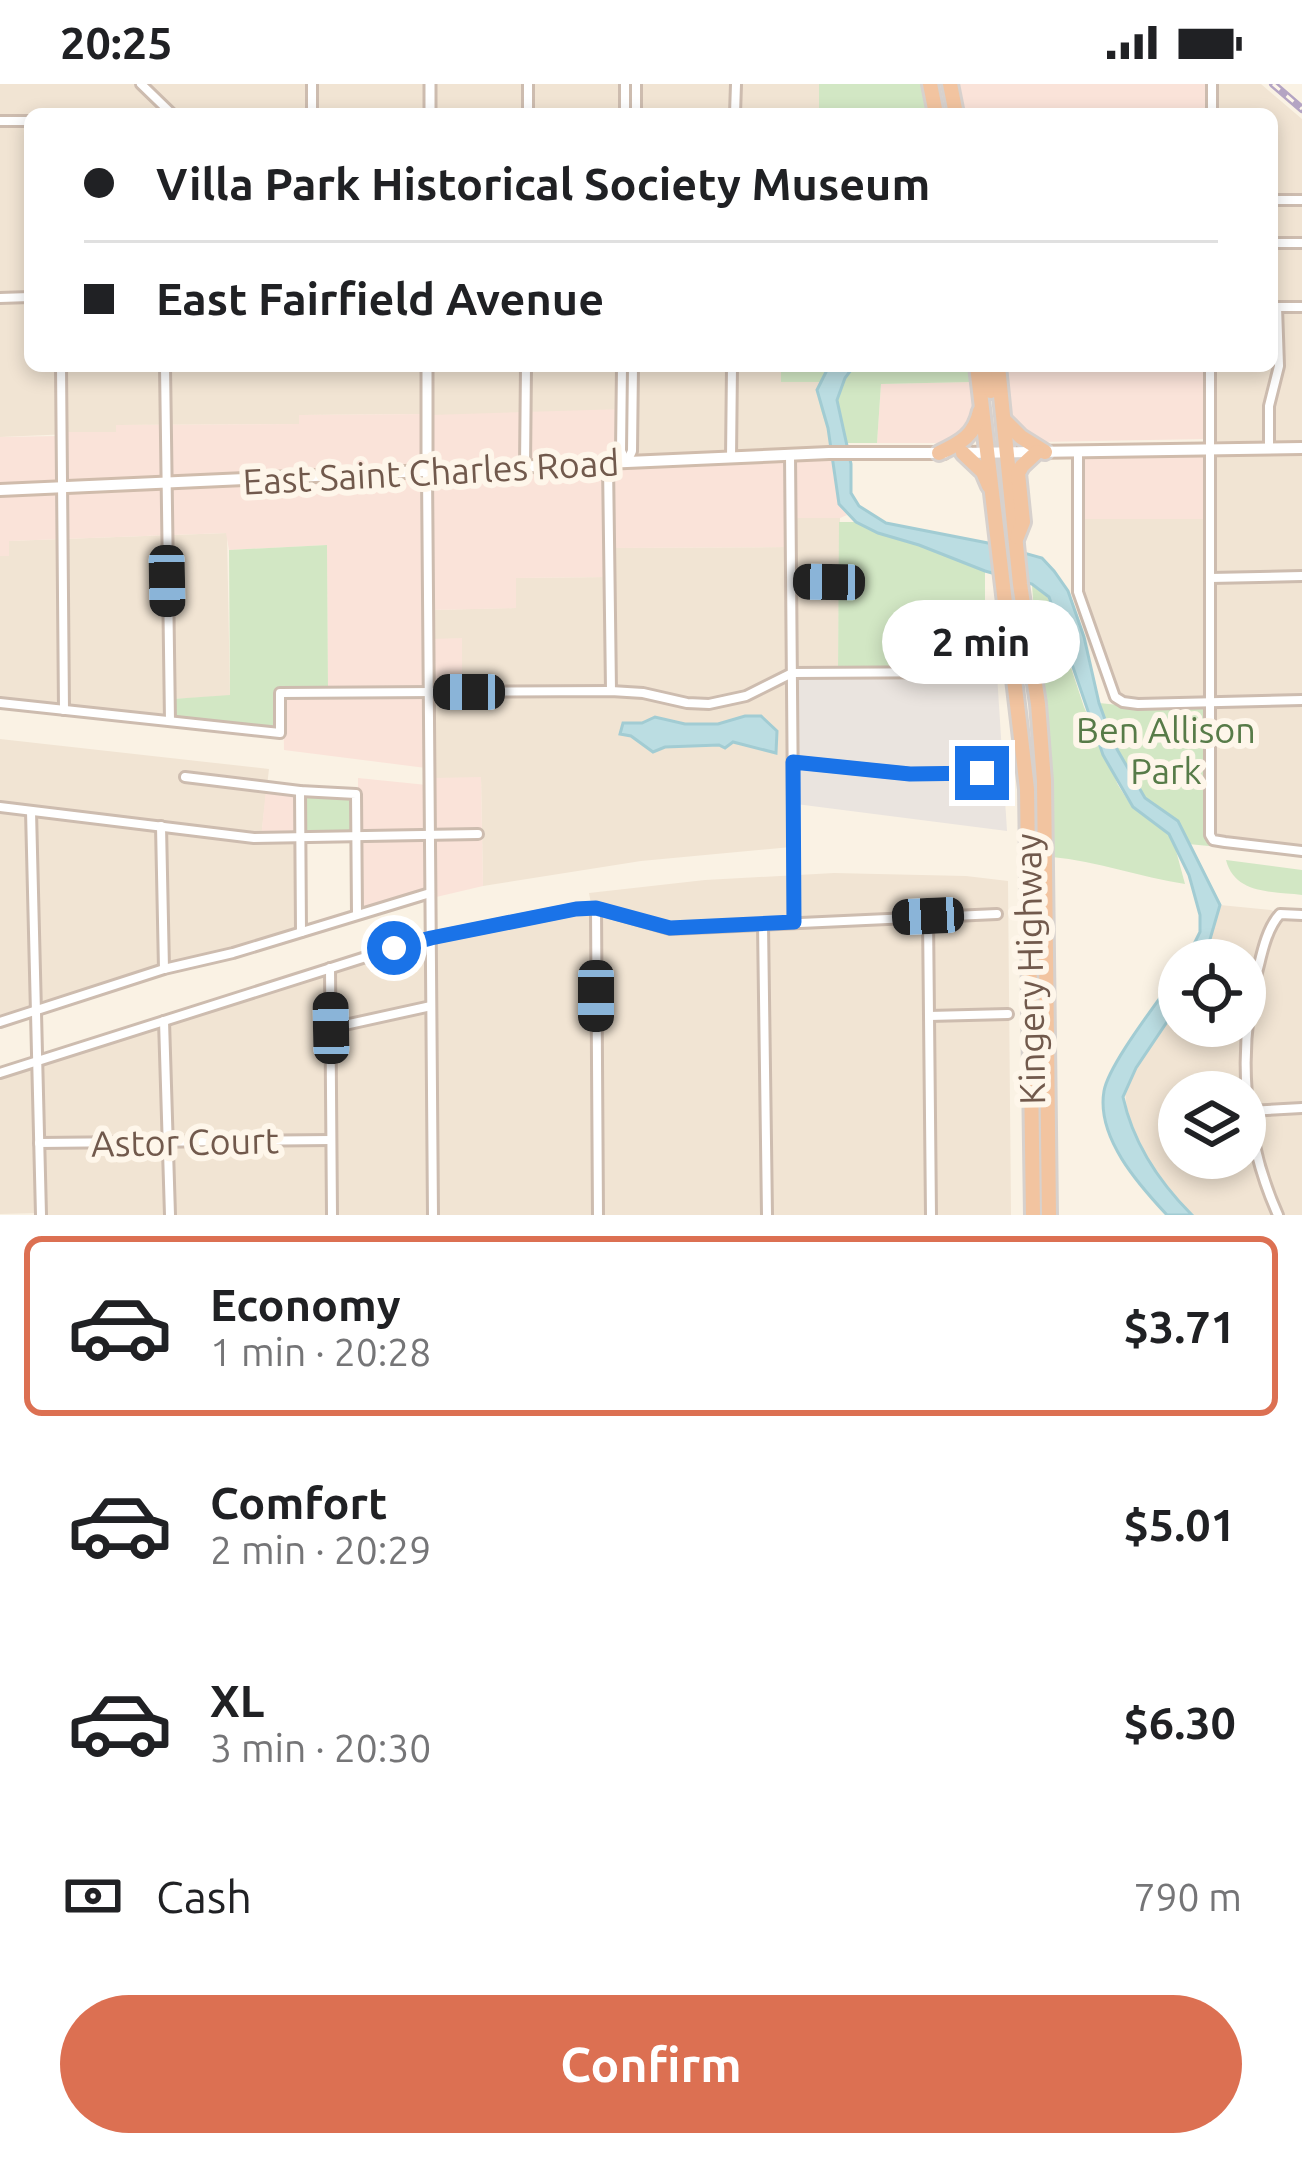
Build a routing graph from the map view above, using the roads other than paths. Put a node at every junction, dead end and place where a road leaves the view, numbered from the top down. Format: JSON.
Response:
{"nodes":[{"id":1,"x":141,"y":84,"type":"edge"},
{"id":2,"x":166,"y":108,"type":"edge"},
{"id":3,"x":61,"y":372,"type":"edge"},
{"id":4,"x":165,"y":372,"type":"edge"},
{"id":5,"x":427,"y":372,"type":"edge"},
{"id":6,"x":526,"y":372,"type":"edge"},
{"id":7,"x":622,"y":372,"type":"edge"},
{"id":8,"x":633,"y":372,"type":"edge"},
{"id":9,"x":732,"y":372,"type":"edge"},
{"id":10,"x":977,"y":372,"type":"edge"},
{"id":11,"x":989,"y":372,"type":"edge"},
{"id":12,"x":999,"y":372,"type":"edge"},
{"id":13,"x":1210,"y":372,"type":"edge"},
{"id":14,"x":1278,"y":372,"type":"edge"},
{"id":15,"x":982,"y":400,"type":"junction"},
{"id":16,"x":1004,"y":420,"type":"junction"},
{"id":17,"x":1302,"y":448,"type":"edge"},
{"id":18,"x":1209,"y":449,"type":"junction"},
{"id":19,"x":1269,"y":449,"type":"junction"},
{"id":20,"x":1078,"y":451,"type":"junction"},
{"id":21,"x":1041,"y":452,"type":"junction"},
{"id":22,"x":939,"y":453,"type":"junction"},
{"id":23,"x":963,"y":453,"type":"junction"},
{"id":24,"x":997,"y":453,"type":"junction"},
{"id":25,"x":790,"y":455,"type":"junction"},
{"id":26,"x":730,"y":458,"type":"junction"},
{"id":27,"x":627,"y":463,"type":"junction"},
{"id":28,"x":608,"y":464,"type":"junction"},
{"id":29,"x":525,"y":468,"type":"junction"},
{"id":30,"x":427,"y":472,"type":"junction"},
{"id":31,"x":165,"y":483,"type":"junction"},
{"id":32,"x":61,"y":488,"type":"junction"},
{"id":33,"x":0,"y":490,"type":"edge"},
{"id":34,"x":993,"y":495,"type":"junction"},
{"id":35,"x":1010,"y":545,"type":"junction"},
{"id":36,"x":1302,"y":577,"type":"edge"},
{"id":37,"x":1210,"y":578,"type":"junction"},
{"id":38,"x":793,"y":581,"type":"junction"},
{"id":39,"x":829,"y":582,"type":"dead end"},
{"id":40,"x":974,"y":672,"type":"dead end"},
{"id":41,"x":792,"y":673,"type":"junction"},
{"id":42,"x":611,"y":691,"type":"junction"},
{"id":43,"x":429,"y":692,"type":"junction"},
{"id":44,"x":1302,"y":700,"type":"edge"},
{"id":45,"x":1210,"y":702,"type":"junction"},
{"id":46,"x":0,"y":703,"type":"edge"},
{"id":47,"x":64,"y":710,"type":"junction"},
{"id":48,"x":170,"y":722,"type":"junction"},
{"id":49,"x":793,"y":762,"type":"junction"},
{"id":50,"x":991,"y":773,"type":"dead end"},
{"id":51,"x":185,"y":777,"type":"dead end"},
{"id":52,"x":300,"y":791,"type":"junction"},
{"id":53,"x":0,"y":807,"type":"edge"},
{"id":54,"x":31,"y":811,"type":"junction"},
{"id":55,"x":161,"y":826,"type":"junction"},
{"id":56,"x":478,"y":834,"type":"dead end"},
{"id":57,"x":430,"y":837,"type":"junction"},
{"id":58,"x":300,"y":838,"type":"junction"},
{"id":59,"x":356,"y":838,"type":"junction"},
{"id":60,"x":1302,"y":851,"type":"edge"},
{"id":61,"x":430,"y":893,"type":"junction"},
{"id":62,"x":596,"y":908,"type":"junction"},
{"id":63,"x":357,"y":914,"type":"junction"},
{"id":64,"x":997,"y":914,"type":"dead end"},
{"id":65,"x":1302,"y":915,"type":"edge"},
{"id":66,"x":928,"y":916,"type":"junction"},
{"id":67,"x":794,"y":922,"type":"junction"},
{"id":68,"x":763,"y":924,"type":"junction"},
{"id":69,"x":301,"y":932,"type":"junction"},
{"id":70,"x":431,"y":938,"type":"junction"},
{"id":71,"x":330,"y":968,"type":"junction"},
{"id":72,"x":164,"y":969,"type":"junction"},
{"id":73,"x":431,"y":1006,"type":"junction"},
{"id":74,"x":35,"y":1011,"type":"junction"},
{"id":75,"x":1008,"y":1014,"type":"dead end"},
{"id":76,"x":929,"y":1016,"type":"junction"},
{"id":77,"x":164,"y":1021,"type":"junction"},
{"id":78,"x":0,"y":1022,"type":"edge"},
{"id":79,"x":331,"y":1028,"type":"junction"},
{"id":80,"x":37,"y":1061,"type":"junction"},
{"id":81,"x":1246,"y":1071,"type":"edge"},
{"id":82,"x":0,"y":1073,"type":"edge"},
{"id":83,"x":1302,"y":1108,"type":"edge"},
{"id":84,"x":1266,"y":1110,"type":"edge"},
{"id":85,"x":332,"y":1140,"type":"junction"},
{"id":86,"x":168,"y":1142,"type":"junction"},
{"id":87,"x":39,"y":1143,"type":"junction"},
{"id":88,"x":1265,"y":1179,"type":"edge"},
{"id":89,"x":40,"y":1215,"type":"edge"},
{"id":90,"x":170,"y":1215,"type":"edge"},
{"id":91,"x":332,"y":1215,"type":"edge"},
{"id":92,"x":433,"y":1215,"type":"edge"},
{"id":93,"x":598,"y":1215,"type":"edge"},
{"id":94,"x":766,"y":1215,"type":"edge"},
{"id":95,"x":932,"y":1215,"type":"edge"},
{"id":96,"x":1034,"y":1215,"type":"edge"},
{"id":97,"x":1049,"y":1215,"type":"edge"},
{"id":98,"x":1278,"y":1215,"type":"edge"}],
"edges":[{"from":1,"to":2,"type":"street"},
{"from":3,"to":32,"type":"street"},
{"from":4,"to":31,"type":"street"},
{"from":5,"to":30,"type":"street"},
{"from":6,"to":29,"type":"street"},
{"from":7,"to":27,"type":"street"},
{"from":8,"to":27,"type":"street"},
{"from":9,"to":26,"type":"street"},
{"from":10,"to":15,"type":"highway","name":"Kingery Highway"},
{"from":11,"to":24,"type":"highway"},
{"from":12,"to":16,"type":"highway","name":"Kingery Highway"},
{"from":13,"to":18,"type":"street"},
{"from":14,"to":19,"type":"street"},
{"from":15,"to":22,"type":"highway"},
{"from":15,"to":24,"type":"highway","name":"Kingery Highway"},
{"from":16,"to":21,"type":"highway"},
{"from":16,"to":24,"type":"highway","name":"Kingery Highway"},
{"from":17,"to":19,"type":"main road","name":"East Saint Charles Road"},
{"from":18,"to":19,"type":"main road","name":"East Saint Charles Road"},
{"from":18,"to":20,"type":"main road","name":"East Saint Charles Road"},
{"from":18,"to":37,"type":"street"},
{"from":20,"to":21,"type":"main road","name":"East Saint Charles Road"},
{"from":20,"to":45,"type":"street"},
{"from":21,"to":24,"type":"main road","name":"East Saint Charles Road"},
{"from":21,"to":35,"type":"highway"},
{"from":22,"to":23,"type":"main road","name":"East Saint Charles Road"},
{"from":22,"to":25,"type":"main road","name":"East Saint Charles Road"},
{"from":23,"to":24,"type":"main road","name":"East Saint Charles Road"},
{"from":23,"to":34,"type":"highway"},
{"from":24,"to":34,"type":"highway","name":"Kingery Highway"},
{"from":24,"to":35,"type":"highway","name":"Kingery Highway"},
{"from":25,"to":26,"type":"main road","name":"East Saint Charles Road"},
{"from":25,"to":38,"type":"street"},
{"from":26,"to":27,"type":"main road","name":"East Saint Charles Road"},
{"from":27,"to":28,"type":"main road","name":"East Saint Charles Road"},
{"from":28,"to":29,"type":"main road","name":"East Saint Charles Road"},
{"from":28,"to":42,"type":"street"},
{"from":29,"to":30,"type":"main road","name":"East Saint Charles Road"},
{"from":30,"to":31,"type":"main road","name":"East Saint Charles Road"},
{"from":30,"to":43,"type":"street"},
{"from":31,"to":32,"type":"main road","name":"East Saint Charles Road"},
{"from":31,"to":48,"type":"street"},
{"from":32,"to":33,"type":"main road","name":"East Saint Charles Road"},
{"from":32,"to":47,"type":"street"},
{"from":34,"to":35,"type":"highway","name":"Kingery Highway"},
{"from":35,"to":96,"type":"highway","name":"Kingery Highway"},
{"from":35,"to":97,"type":"highway","name":"Kingery Highway"},
{"from":36,"to":37,"type":"street"},
{"from":37,"to":45,"type":"street"},
{"from":38,"to":39,"type":"street"},
{"from":38,"to":41,"type":"street"},
{"from":40,"to":41,"type":"street"},
{"from":41,"to":42,"type":"street"},
{"from":41,"to":49,"type":"street"},
{"from":42,"to":43,"type":"street"},
{"from":43,"to":48,"type":"street"},
{"from":43,"to":57,"type":"street"},
{"from":44,"to":45,"type":"street"},
{"from":45,"to":60,"type":"street"},
{"from":46,"to":47,"type":"street"},
{"from":47,"to":48,"type":"street"},
{"from":49,"to":50,"type":"street"},
{"from":49,"to":67,"type":"street"},
{"from":51,"to":52,"type":"street"},
{"from":52,"to":58,"type":"street"},
{"from":52,"to":59,"type":"street"},
{"from":53,"to":54,"type":"street"},
{"from":54,"to":55,"type":"street"},
{"from":54,"to":74,"type":"street"},
{"from":55,"to":58,"type":"street"},
{"from":55,"to":72,"type":"street"},
{"from":56,"to":57,"type":"street"},
{"from":57,"to":59,"type":"street"},
{"from":57,"to":61,"type":"street"},
{"from":58,"to":59,"type":"street"},
{"from":58,"to":69,"type":"street"},
{"from":59,"to":63,"type":"street"},
{"from":61,"to":63,"type":"street"},
{"from":61,"to":70,"type":"street"},
{"from":62,"to":68,"type":"street"},
{"from":62,"to":70,"type":"street"},
{"from":62,"to":93,"type":"street"},
{"from":63,"to":69,"type":"street"},
{"from":64,"to":66,"type":"street"},
{"from":65,"to":81,"type":"street"},
{"from":66,"to":67,"type":"street"},
{"from":66,"to":76,"type":"street"},
{"from":67,"to":68,"type":"street"},
{"from":68,"to":94,"type":"street"},
{"from":69,"to":72,"type":"street"},
{"from":70,"to":71,"type":"street"},
{"from":70,"to":73,"type":"street"},
{"from":71,"to":77,"type":"street"},
{"from":71,"to":79,"type":"street"},
{"from":72,"to":74,"type":"street"},
{"from":73,"to":79,"type":"street"},
{"from":73,"to":92,"type":"street"},
{"from":74,"to":78,"type":"street"},
{"from":74,"to":80,"type":"street"},
{"from":75,"to":76,"type":"street"},
{"from":76,"to":95,"type":"street"},
{"from":77,"to":80,"type":"street"},
{"from":77,"to":86,"type":"street"},
{"from":79,"to":85,"type":"street"},
{"from":80,"to":82,"type":"street"},
{"from":80,"to":87,"type":"street"},
{"from":83,"to":84,"type":"street"},
{"from":85,"to":86,"type":"street","name":"Astor Court"},
{"from":85,"to":91,"type":"street"},
{"from":86,"to":87,"type":"street","name":"Astor Court"},
{"from":86,"to":90,"type":"street"},
{"from":87,"to":89,"type":"street"},
{"from":88,"to":98,"type":"street"}]}
